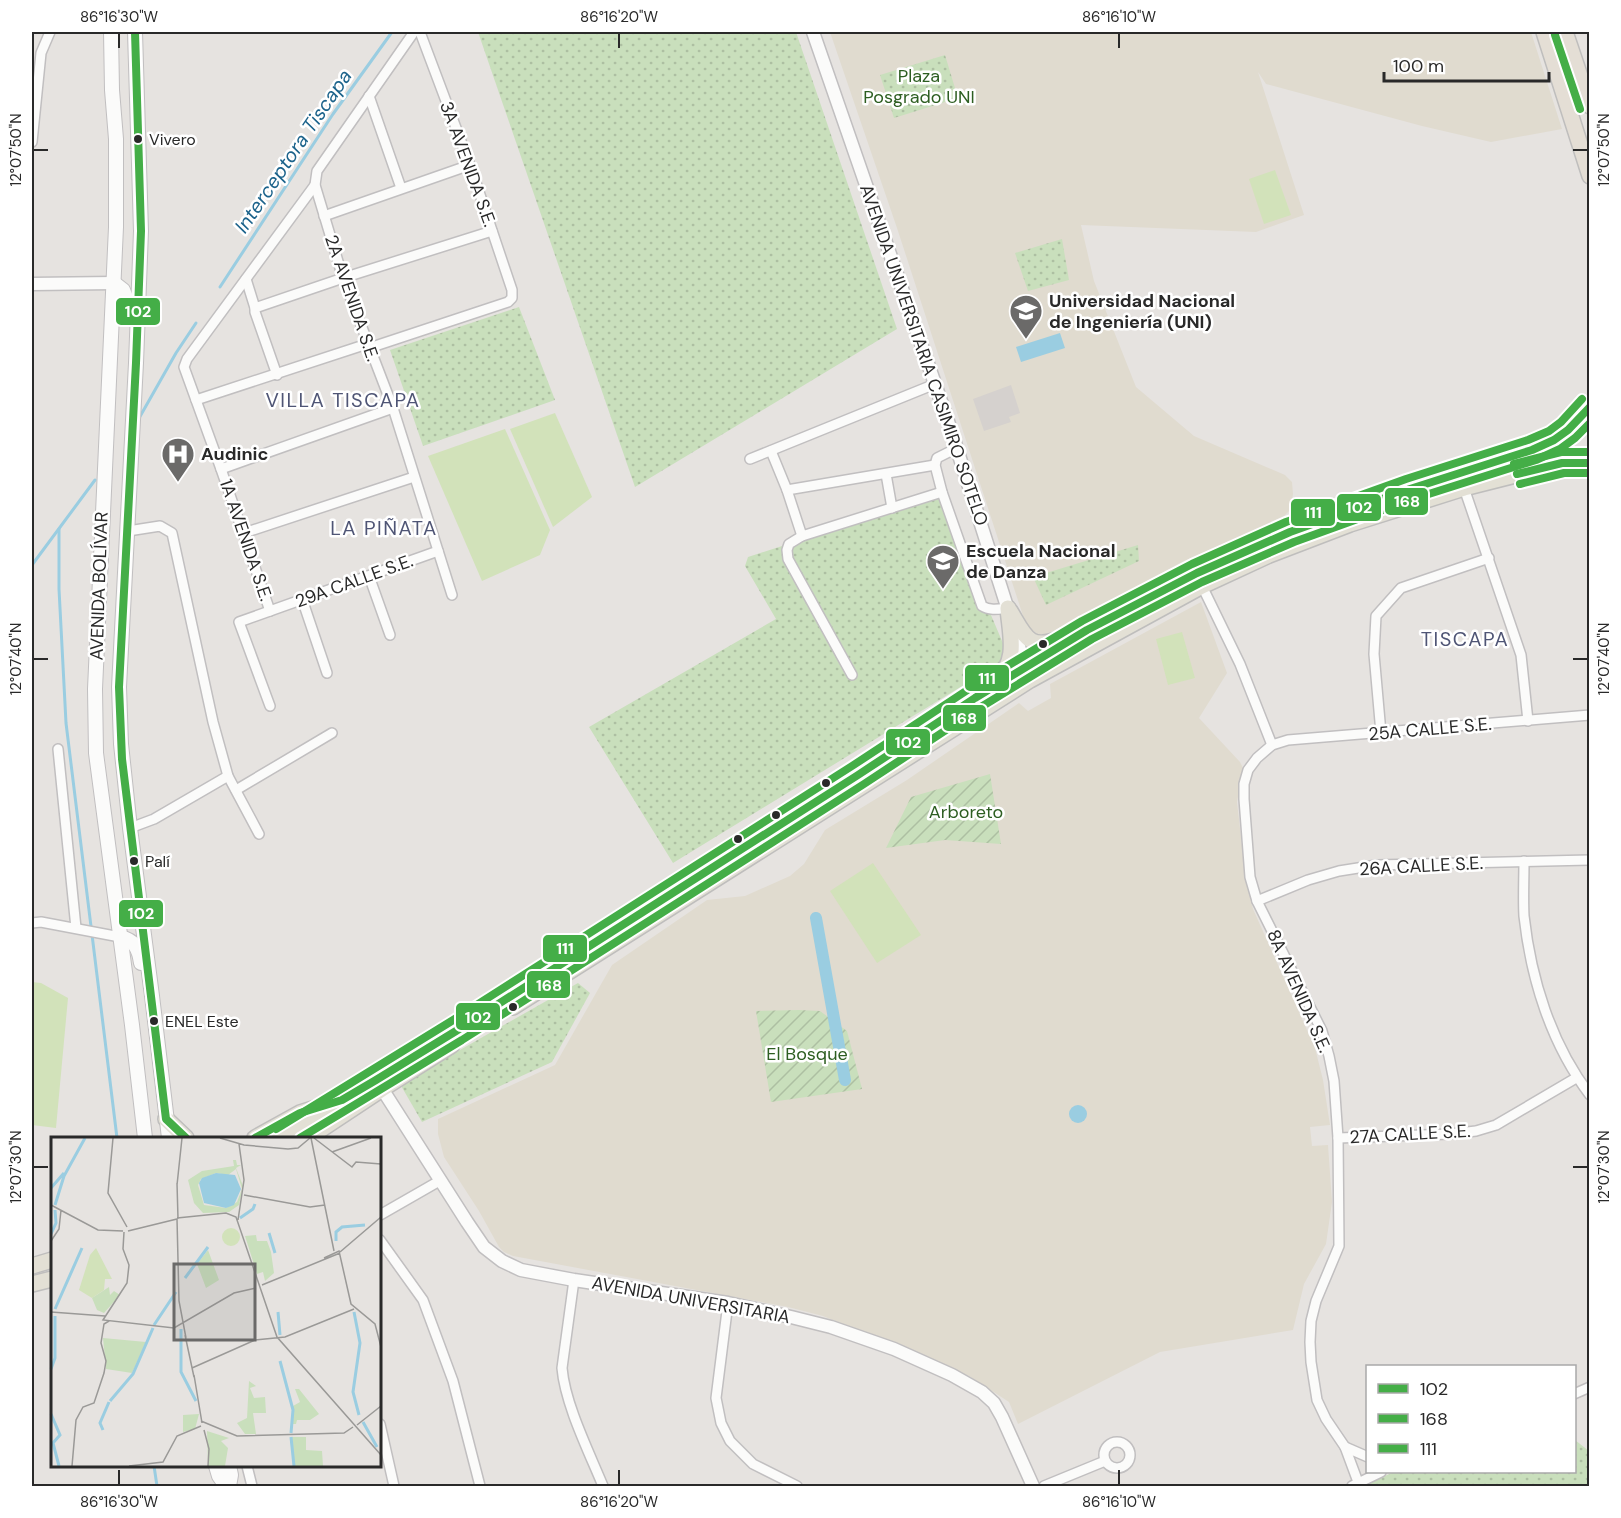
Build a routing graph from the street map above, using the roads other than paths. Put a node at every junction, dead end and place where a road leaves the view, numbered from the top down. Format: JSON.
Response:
{"nodes":[{"id":1,"x":50,"y":32,"type":"edge"},
{"id":2,"x":111,"y":32,"type":"edge"},
{"id":3,"x":135,"y":32,"type":"edge"},
{"id":4,"x":414,"y":32,"type":"edge"},
{"id":5,"x":420,"y":32,"type":"edge"},
{"id":6,"x":813,"y":32,"type":"edge"},
{"id":7,"x":1544,"y":32,"type":"edge"},
{"id":8,"x":1565,"y":32,"type":"edge"},
{"id":9,"x":36,"y":52,"type":"edge"},
{"id":10,"x":369,"y":96,"type":"junction"},
{"id":11,"x":1590,"y":106,"type":"edge"},
{"id":12,"x":32,"y":142,"type":"edge"},
{"id":13,"x":470,"y":165,"type":"junction"},
{"id":14,"x":1590,"y":176,"type":"edge"},
{"id":15,"x":315,"y":185,"type":"junction"},
{"id":16,"x":401,"y":188,"type":"junction"},
{"id":17,"x":324,"y":216,"type":"junction"},
{"id":18,"x":492,"y":231,"type":"junction"},
{"id":19,"x":140,"y":251,"type":"junction"},
{"id":20,"x":343,"y":278,"type":"junction"},
{"id":21,"x":246,"y":279,"type":"junction"},
{"id":22,"x":32,"y":284,"type":"edge"},
{"id":23,"x":114,"y":284,"type":"junction"},
{"id":24,"x":255,"y":308,"type":"junction"},
{"id":25,"x":137,"y":327,"type":"junction"},
{"id":26,"x":368,"y":346,"type":"junction"},
{"id":27,"x":277,"y":375,"type":"junction"},
{"id":28,"x":935,"y":384,"type":"junction"},
{"id":29,"x":196,"y":400,"type":"junction"},
{"id":30,"x":1590,"y":406,"type":"edge"},
{"id":31,"x":393,"y":408,"type":"junction"},
{"id":32,"x":957,"y":448,"type":"junction"},
{"id":33,"x":771,"y":451,"type":"junction"},
{"id":34,"x":750,"y":459,"type":"dead end"},
{"id":35,"x":1590,"y":463,"type":"edge"},
{"id":36,"x":935,"y":465,"type":"junction"},
{"id":37,"x":221,"y":468,"type":"junction"},
{"id":38,"x":886,"y":474,"type":"junction"},
{"id":39,"x":414,"y":477,"type":"junction"},
{"id":40,"x":1464,"y":488,"type":"junction"},
{"id":41,"x":788,"y":490,"type":"junction"},
{"id":42,"x":942,"y":492,"type":"junction"},
{"id":43,"x":892,"y":508,"type":"junction"},
{"id":44,"x":128,"y":531,"type":"junction"},
{"id":45,"x":244,"y":534,"type":"junction"},
{"id":46,"x":802,"y":536,"type":"junction"},
{"id":47,"x":438,"y":551,"type":"junction"},
{"id":48,"x":1489,"y":558,"type":"junction"},
{"id":49,"x":369,"y":576,"type":"junction"},
{"id":50,"x":1202,"y":586,"type":"junction"},
{"id":51,"x":452,"y":595,"type":"dead end"},
{"id":52,"x":302,"y":599,"type":"junction"},
{"id":53,"x":1008,"y":608,"type":"junction"},
{"id":54,"x":270,"y":610,"type":"junction"},
{"id":55,"x":1087,"y":630,"type":"junction"},
{"id":56,"x":390,"y":635,"type":"dead end"},
{"id":57,"x":327,"y":673,"type":"dead end"},
{"id":58,"x":1027,"y":674,"type":"junction"},
{"id":59,"x":852,"y":675,"type":"dead end"},
{"id":60,"x":975,"y":698,"type":"junction"},
{"id":61,"x":270,"y":706,"type":"dead end"},
{"id":62,"x":1590,"y":716,"type":"edge"},
{"id":63,"x":1528,"y":721,"type":"junction"},
{"id":64,"x":332,"y":733,"type":"dead end"},
{"id":65,"x":1381,"y":733,"type":"junction"},
{"id":66,"x":1272,"y":745,"type":"junction"},
{"id":67,"x":58,"y":749,"type":"dead end"},
{"id":68,"x":228,"y":776,"type":"junction"},
{"id":69,"x":236,"y":790,"type":"junction"},
{"id":70,"x":130,"y":828,"type":"junction"},
{"id":71,"x":259,"y":834,"type":"dead end"},
{"id":72,"x":1590,"y":860,"type":"edge"},
{"id":73,"x":1524,"y":861,"type":"junction"},
{"id":74,"x":135,"y":865,"type":"junction"},
{"id":75,"x":1257,"y":901,"type":"junction"},
{"id":76,"x":32,"y":923,"type":"edge"},
{"id":77,"x":79,"y":928,"type":"junction"},
{"id":78,"x":120,"y":937,"type":"junction"},
{"id":79,"x":152,"y":992,"type":"junction"},
{"id":80,"x":1576,"y":1078,"type":"junction"},
{"id":81,"x":379,"y":1084,"type":"junction"},
{"id":82,"x":1590,"y":1095,"type":"edge"},
{"id":83,"x":342,"y":1100,"type":"junction"},
{"id":84,"x":166,"y":1119,"type":"junction"},
{"id":85,"x":145,"y":1137,"type":"edge"},
{"id":86,"x":169,"y":1137,"type":"edge"},
{"id":87,"x":185,"y":1137,"type":"edge"},
{"id":88,"x":257,"y":1137,"type":"edge"},
{"id":89,"x":283,"y":1137,"type":"edge"},
{"id":90,"x":309,"y":1137,"type":"edge"},
{"id":91,"x":1338,"y":1138,"type":"junction"},
{"id":92,"x":441,"y":1180,"type":"junction"},
{"id":93,"x":381,"y":1214,"type":"edge"},
{"id":94,"x":381,"y":1240,"type":"edge"},
{"id":95,"x":51,"y":1260,"type":"edge"},
{"id":96,"x":32,"y":1266,"type":"edge"},
{"id":97,"x":51,"y":1280,"type":"edge"},
{"id":98,"x":574,"y":1280,"type":"junction"},
{"id":99,"x":32,"y":1284,"type":"edge"},
{"id":100,"x":728,"y":1304,"type":"junction"},
{"id":101,"x":1590,"y":1387,"type":"edge"},
{"id":102,"x":1576,"y":1394,"type":"edge"},
{"id":103,"x":381,"y":1428,"type":"edge"},
{"id":104,"x":1345,"y":1447,"type":"junction"},
{"id":105,"x":1366,"y":1456,"type":"edge"},
{"id":106,"x":1105,"y":1461,"type":"dead end"},
{"id":107,"x":216,"y":1467,"type":"edge"},
{"id":108,"x":229,"y":1467,"type":"edge"},
{"id":109,"x":247,"y":1467,"type":"edge"},
{"id":110,"x":1378,"y":1473,"type":"edge"},
{"id":111,"x":1355,"y":1484,"type":"edge"},
{"id":112,"x":228,"y":1486,"type":"edge"},
{"id":113,"x":252,"y":1486,"type":"edge"},
{"id":114,"x":394,"y":1486,"type":"edge"},
{"id":115,"x":480,"y":1486,"type":"edge"},
{"id":116,"x":603,"y":1486,"type":"edge"},
{"id":117,"x":797,"y":1486,"type":"edge"},
{"id":118,"x":1033,"y":1486,"type":"edge"},
{"id":119,"x":1044,"y":1486,"type":"edge"}],
"edges":[{"from":1,"to":9,"type":"street"},
{"from":2,"to":23,"type":"main road","name":"AVENIDA BOLÍVAR"},
{"from":3,"to":19,"type":"main road","name":"AVENIDA BOLÍVAR"},
{"from":4,"to":10,"type":"street"},
{"from":5,"to":13,"type":"street","name":"3A AVENIDA S.E."},
{"from":6,"to":28,"type":"street","name":"AVENIDA UNIVERSITARIA CASIMIRO SOTELO"},
{"from":7,"to":14,"type":"highway"},
{"from":8,"to":11,"type":"highway"},
{"from":9,"to":12,"type":"street"},
{"from":10,"to":15,"type":"street","name":"2A AVENIDA S.E."},
{"from":10,"to":16,"type":"street"},
{"from":13,"to":16,"type":"street"},
{"from":13,"to":18,"type":"street","name":"3A AVENIDA S.E."},
{"from":15,"to":17,"type":"street","name":"2A AVENIDA S.E."},
{"from":15,"to":21,"type":"street"},
{"from":16,"to":17,"type":"street"},
{"from":17,"to":20,"type":"street","name":"2A AVENIDA S.E."},
{"from":18,"to":20,"type":"street"},
{"from":18,"to":26,"type":"street","name":"3A AVENIDA S.E."},
{"from":19,"to":23,"type":"main road"},
{"from":19,"to":25,"type":"main road","name":"AVENIDA BOLÍVAR"},
{"from":20,"to":24,"type":"street"},
{"from":20,"to":26,"type":"street","name":"2A AVENIDA S.E."},
{"from":21,"to":24,"type":"street"},
{"from":21,"to":29,"type":"street","name":"1A AVENIDA S.E."},
{"from":22,"to":23,"type":"street"},
{"from":23,"to":25,"type":"main road"},
{"from":23,"to":78,"type":"main road","name":"AVENIDA BOLÍVAR"},
{"from":24,"to":27,"type":"street"},
{"from":25,"to":44,"type":"main road","name":"AVENIDA BOLÍVAR"},
{"from":26,"to":27,"type":"street"},
{"from":26,"to":31,"type":"street","name":"2A AVENIDA S.E."},
{"from":27,"to":29,"type":"street"},
{"from":28,"to":32,"type":"street","name":"AVENIDA UNIVERSITARIA CASIMIRO SOTELO"},
{"from":28,"to":33,"type":"street"},
{"from":29,"to":37,"type":"street","name":"1A AVENIDA S.E."},
{"from":30,"to":55,"type":"main road"},
{"from":31,"to":37,"type":"street"},
{"from":31,"to":39,"type":"street","name":"2A AVENIDA S.E."},
{"from":32,"to":36,"type":"street"},
{"from":32,"to":53,"type":"street","name":"AVENIDA UNIVERSITARIA CASIMIRO SOTELO"},
{"from":33,"to":34,"type":"street"},
{"from":33,"to":41,"type":"street"},
{"from":35,"to":40,"type":"main road"},
{"from":36,"to":38,"type":"street"},
{"from":36,"to":42,"type":"street"},
{"from":37,"to":45,"type":"street","name":"1A AVENIDA S.E."},
{"from":38,"to":41,"type":"street"},
{"from":38,"to":43,"type":"street"},
{"from":39,"to":45,"type":"street"},
{"from":39,"to":47,"type":"street","name":"2A AVENIDA S.E."},
{"from":40,"to":48,"type":"street"},
{"from":40,"to":50,"type":"main road"},
{"from":41,"to":46,"type":"street"},
{"from":42,"to":43,"type":"street"},
{"from":42,"to":53,"type":"street"},
{"from":43,"to":46,"type":"street"},
{"from":44,"to":68,"type":"street"},
{"from":44,"to":70,"type":"main road","name":"AVENIDA BOLÍVAR"},
{"from":45,"to":54,"type":"street","name":"1A AVENIDA S.E."},
{"from":46,"to":59,"type":"street"},
{"from":47,"to":49,"type":"street","name":"29A CALLE S.E."},
{"from":47,"to":51,"type":"street","name":"2A AVENIDA S.E."},
{"from":48,"to":63,"type":"street"},
{"from":48,"to":65,"type":"street"},
{"from":49,"to":52,"type":"street","name":"29A CALLE S.E."},
{"from":49,"to":56,"type":"street"},
{"from":50,"to":58,"type":"main road"},
{"from":50,"to":66,"type":"street"},
{"from":52,"to":54,"type":"street","name":"29A CALLE S.E."},
{"from":52,"to":57,"type":"street"},
{"from":53,"to":55,"type":"main road"},
{"from":53,"to":58,"type":"street","name":"AVENIDA UNIVERSITARIA CASIMIRO SOTELO"},
{"from":53,"to":60,"type":"main road"},
{"from":54,"to":61,"type":"street","name":"29A CALLE S.E."},
{"from":55,"to":58,"type":"main road"},
{"from":58,"to":60,"type":"main road"},
{"from":58,"to":81,"type":"main road"},
{"from":60,"to":81,"type":"main road"},
{"from":62,"to":63,"type":"street","name":"25A CALLE S.E."},
{"from":63,"to":65,"type":"street","name":"25A CALLE S.E."},
{"from":64,"to":69,"type":"street"},
{"from":65,"to":66,"type":"street","name":"25A CALLE S.E."},
{"from":66,"to":75,"type":"street","name":"8A AVENIDA S.E."},
{"from":67,"to":77,"type":"street"},
{"from":68,"to":69,"type":"street"},
{"from":68,"to":70,"type":"street"},
{"from":69,"to":71,"type":"street"},
{"from":70,"to":74,"type":"main road","name":"AVENIDA BOLÍVAR"},
{"from":72,"to":73,"type":"street","name":"26A CALLE S.E."},
{"from":73,"to":75,"type":"street","name":"26A CALLE S.E."},
{"from":73,"to":80,"type":"street"},
{"from":74,"to":78,"type":"main road"},
{"from":74,"to":79,"type":"main road","name":"AVENIDA BOLÍVAR"},
{"from":75,"to":91,"type":"street","name":"8A AVENIDA S.E."},
{"from":76,"to":77,"type":"street"},
{"from":77,"to":78,"type":"street"},
{"from":78,"to":79,"type":"main road"},
{"from":78,"to":85,"type":"main road","name":"AVENIDA BOLÍVAR"},
{"from":79,"to":84,"type":"main road","name":"AVENIDA BOLÍVAR"},
{"from":80,"to":82,"type":"street"},
{"from":80,"to":91,"type":"street","name":"27A CALLE S.E."},
{"from":81,"to":83,"type":"main road"},
{"from":81,"to":90,"type":"main road"},
{"from":81,"to":92,"type":"street","name":"AVENIDA UNIVERSITARIA"},
{"from":83,"to":88,"type":"main road"},
{"from":83,"to":89,"type":"main road"},
{"from":84,"to":86,"type":"main road","name":"AVENIDA BOLÍVAR"},
{"from":84,"to":87,"type":"main road"},
{"from":91,"to":104,"type":"street","name":"8A AVENIDA S.E."},
{"from":92,"to":93,"type":"street"},
{"from":92,"to":98,"type":"street","name":"AVENIDA UNIVERSITARIA"},
{"from":94,"to":115,"type":"street"},
{"from":95,"to":96,"type":"main road"},
{"from":97,"to":99,"type":"main road"},
{"from":98,"to":100,"type":"street","name":"AVENIDA UNIVERSITARIA"},
{"from":98,"to":116,"type":"street"},
{"from":100,"to":117,"type":"street"},
{"from":100,"to":118,"type":"street","name":"AVENIDA UNIVERSITARIA"},
{"from":101,"to":102,"type":"street"},
{"from":103,"to":114,"type":"street"},
{"from":104,"to":105,"type":"street"},
{"from":104,"to":111,"type":"street","name":"8A AVENIDA S.E."},
{"from":106,"to":119,"type":"street"},
{"from":107,"to":112,"type":"main road"},
{"from":108,"to":112,"type":"main road"},
{"from":109,"to":113,"type":"street"},
{"from":110,"to":111,"type":"street"}]}
